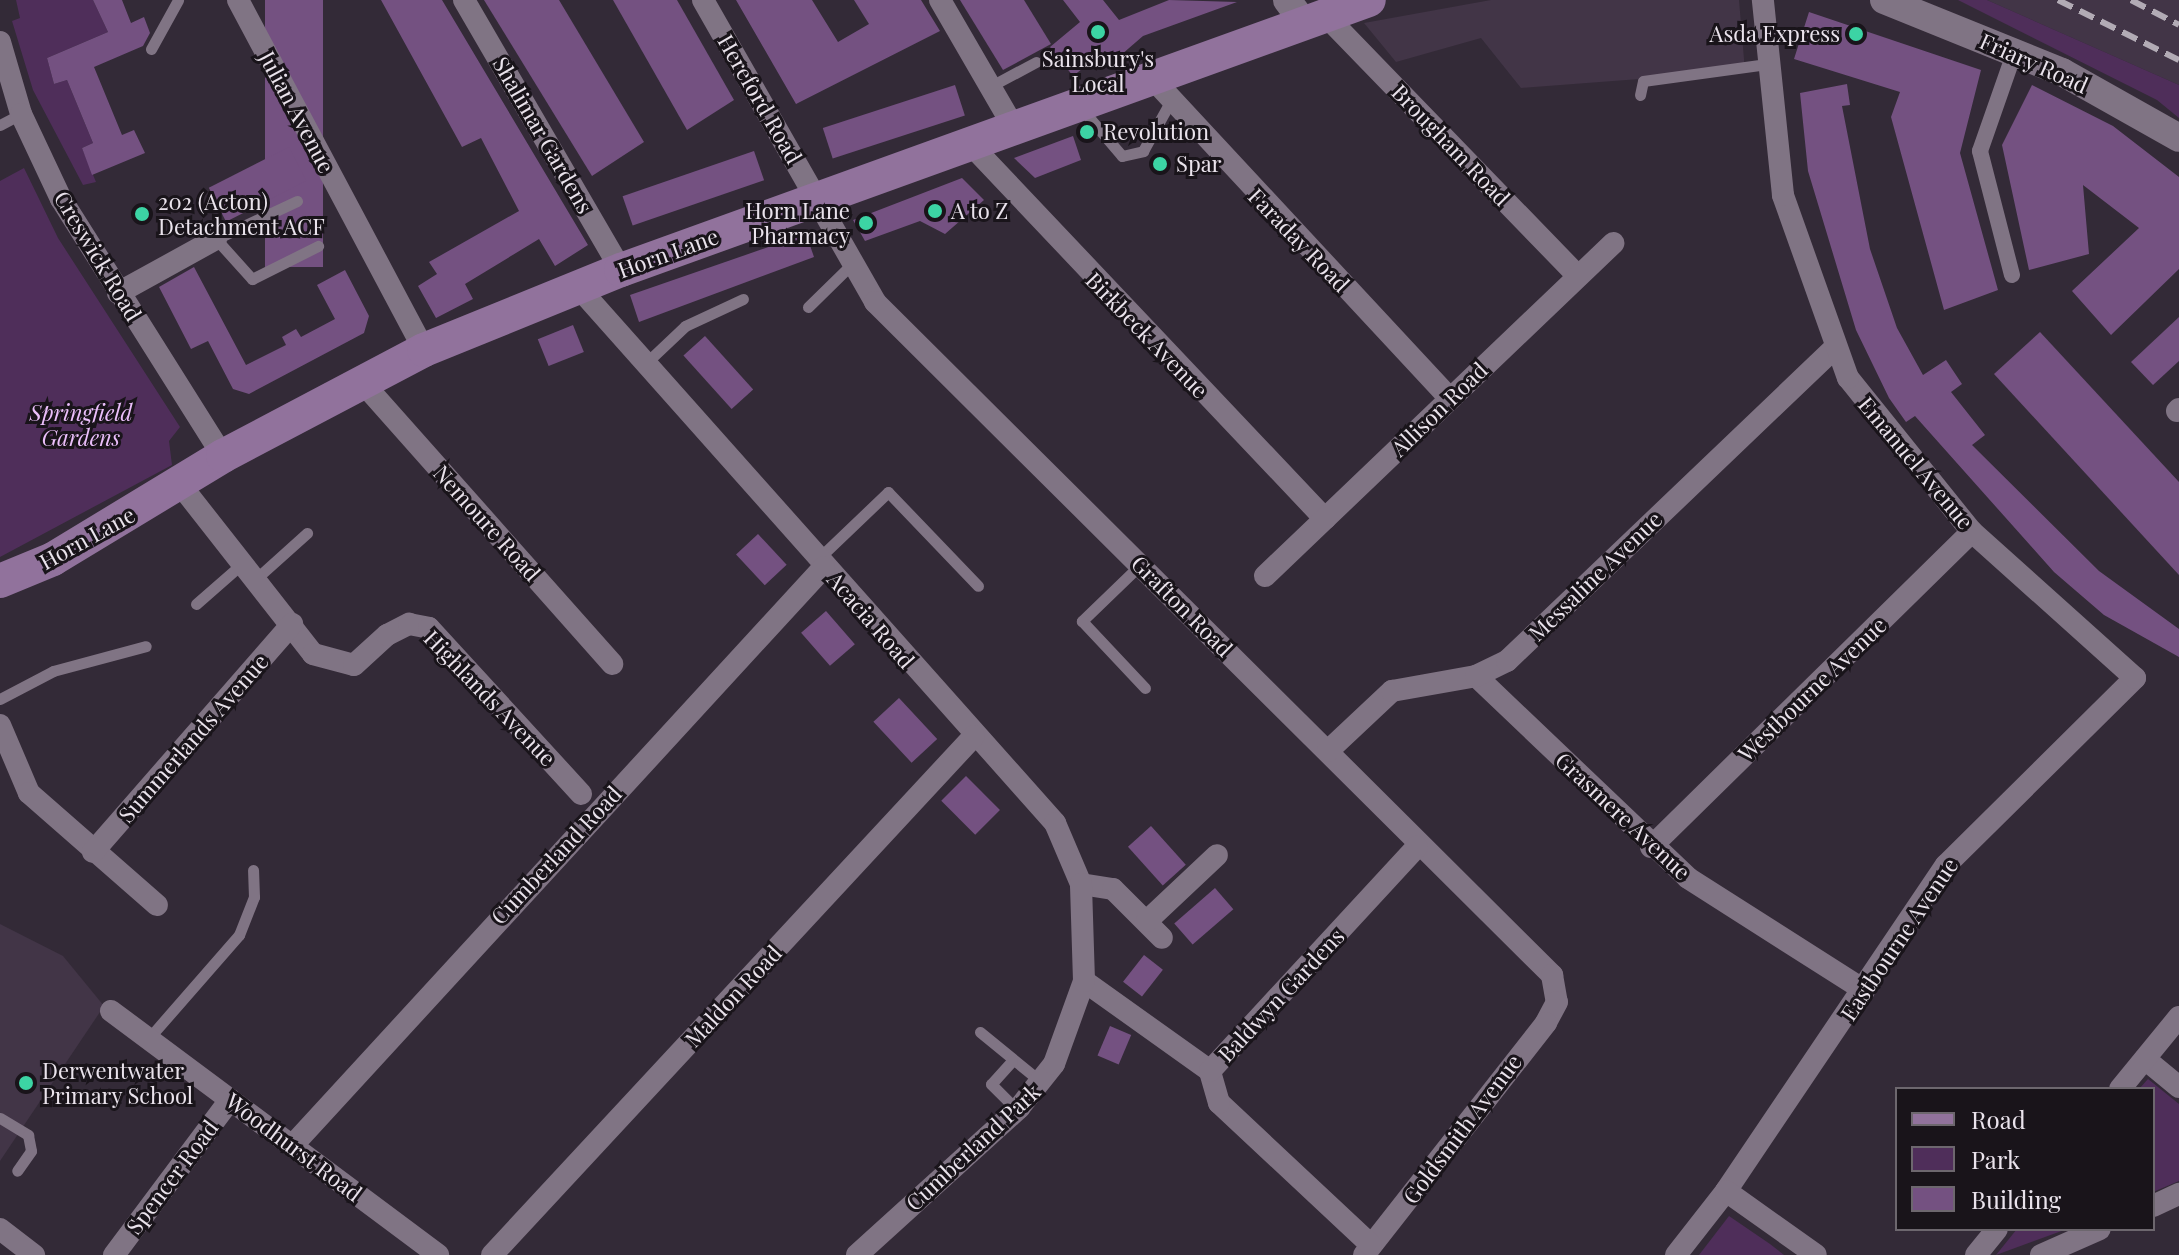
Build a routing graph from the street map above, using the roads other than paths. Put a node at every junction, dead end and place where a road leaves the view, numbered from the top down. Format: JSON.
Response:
{"nodes":[{"id":1,"x":178,"y":0,"type":"edge"},
{"id":2,"x":238,"y":0,"type":"edge"},
{"id":3,"x":464,"y":0,"type":"edge"},
{"id":4,"x":703,"y":0,"type":"edge"},
{"id":5,"x":940,"y":0,"type":"edge"},
{"id":6,"x":1369,"y":0,"type":"edge"},
{"id":7,"x":1763,"y":0,"type":"edge"},
{"id":8,"x":1884,"y":0,"type":"edge"},
{"id":9,"x":1305,"y":12,"type":"edge"},
{"id":10,"x":0,"y":42,"type":"edge"},
{"id":11,"x":151,"y":49,"type":"dead end"},
{"id":12,"x":2015,"y":51,"type":"junction"},
{"id":13,"x":1036,"y":62,"type":"dead end"},
{"id":14,"x":1767,"y":64,"type":"junction"},
{"id":15,"x":991,"y":86,"type":"junction"},
{"id":16,"x":1160,"y":91,"type":"junction"},
{"id":17,"x":1640,"y":95,"type":"dead end"},
{"id":18,"x":1079,"y":105,"type":"junction"},
{"id":19,"x":21,"y":114,"type":"junction"},
{"id":20,"x":0,"y":125,"type":"edge"},
{"id":21,"x":1016,"y":131,"type":"junction"},
{"id":22,"x":2179,"y":138,"type":"edge"},
{"id":23,"x":973,"y":147,"type":"junction"},
{"id":24,"x":817,"y":199,"type":"junction"},
{"id":25,"x":297,"y":201,"type":"dead end"},
{"id":26,"x":216,"y":239,"type":"junction"},
{"id":27,"x":1613,"y":243,"type":"dead end"},
{"id":28,"x":318,"y":246,"type":"dead end"},
{"id":29,"x":853,"y":263,"type":"junction"},
{"id":30,"x":621,"y":270,"type":"junction"},
{"id":31,"x":2012,"y":275,"type":"dead end"},
{"id":32,"x":1578,"y":276,"type":"junction"},
{"id":33,"x":578,"y":287,"type":"junction"},
{"id":34,"x":118,"y":293,"type":"junction"},
{"id":35,"x":743,"y":299,"type":"dead end"},
{"id":36,"x":808,"y":307,"type":"dead end"},
{"id":37,"x":1834,"y":349,"type":"junction"},
{"id":38,"x":424,"y":350,"type":"junction"},
{"id":39,"x":645,"y":365,"type":"junction"},
{"id":40,"x":362,"y":382,"type":"junction"},
{"id":41,"x":1450,"y":399,"type":"junction"},
{"id":42,"x":223,"y":456,"type":"junction"},
{"id":43,"x":179,"y":483,"type":"junction"},
{"id":44,"x":1325,"y":519,"type":"junction"},
{"id":45,"x":1972,"y":532,"type":"junction"},
{"id":46,"x":307,"y":533,"type":"dead end"},
{"id":47,"x":821,"y":563,"type":"junction"},
{"id":48,"x":1140,"y":565,"type":"junction"},
{"id":49,"x":251,"y":569,"type":"junction"},
{"id":50,"x":1265,"y":576,"type":"dead end"},
{"id":51,"x":0,"y":581,"type":"edge"},
{"id":52,"x":978,"y":586,"type":"dead end"},
{"id":53,"x":196,"y":604,"type":"dead end"},
{"id":54,"x":292,"y":624,"type":"junction"},
{"id":55,"x":146,"y":646,"type":"dead end"},
{"id":56,"x":612,"y":664,"type":"dead end"},
{"id":57,"x":1476,"y":676,"type":"junction"},
{"id":58,"x":2135,"y":678,"type":"joint"},
{"id":59,"x":1145,"y":688,"type":"dead end"},
{"id":60,"x":0,"y":699,"type":"edge"},
{"id":61,"x":0,"y":725,"type":"edge"},
{"id":62,"x":974,"y":736,"type":"junction"},
{"id":63,"x":1328,"y":751,"type":"junction"},
{"id":64,"x":589,"y":802,"type":"junction"},
{"id":65,"x":1417,"y":847,"type":"junction"},
{"id":66,"x":1651,"y":847,"type":"junction"},
{"id":67,"x":93,"y":852,"type":"junction"},
{"id":68,"x":1217,"y":855,"type":"dead end"},
{"id":69,"x":253,"y":870,"type":"dead end"},
{"id":70,"x":1081,"y":884,"type":"junction"},
{"id":71,"x":157,"y":905,"type":"dead end"},
{"id":72,"x":1084,"y":981,"type":"junction"},
{"id":73,"x":1864,"y":990,"type":"junction"},
{"id":74,"x":1557,"y":1002,"type":"joint"},
{"id":75,"x":111,"y":1011,"type":"dead end"},
{"id":76,"x":2179,"y":1017,"type":"edge"},
{"id":77,"x":980,"y":1032,"type":"dead end"},
{"id":78,"x":149,"y":1038,"type":"junction"},
{"id":79,"x":2145,"y":1059,"type":"junction"},
{"id":80,"x":1012,"y":1061,"type":"junction"},
{"id":81,"x":1210,"y":1071,"type":"junction"},
{"id":82,"x":1042,"y":1082,"type":"junction"},
{"id":83,"x":2122,"y":1087,"type":"edge"},
{"id":84,"x":2179,"y":1087,"type":"edge"},
{"id":85,"x":230,"y":1100,"type":"junction"},
{"id":86,"x":1017,"y":1110,"type":"junction"},
{"id":87,"x":0,"y":1118,"type":"edge"},
{"id":88,"x":292,"y":1146,"type":"junction"},
{"id":89,"x":17,"y":1171,"type":"dead end"},
{"id":90,"x":1726,"y":1191,"type":"junction"},
{"id":91,"x":2179,"y":1194,"type":"edge"},
{"id":92,"x":2155,"y":1205,"type":"edge"},
{"id":93,"x":0,"y":1229,"type":"edge"},
{"id":94,"x":1995,"y":1231,"type":"edge"},
{"id":95,"x":2095,"y":1231,"type":"edge"},
{"id":96,"x":1368,"y":1250,"type":"edge"},
{"id":97,"x":34,"y":1255,"type":"edge"},
{"id":98,"x":114,"y":1255,"type":"edge"},
{"id":99,"x":438,"y":1255,"type":"edge"},
{"id":100,"x":492,"y":1255,"type":"edge"},
{"id":101,"x":857,"y":1255,"type":"edge"},
{"id":102,"x":1676,"y":1255,"type":"edge"},
{"id":103,"x":1816,"y":1255,"type":"edge"},
{"id":104,"x":1976,"y":1255,"type":"edge"},
{"id":105,"x":2041,"y":1255,"type":"edge"}],
"edges":[{"from":1,"to":11,"type":"lane"},
{"from":2,"to":38,"type":"street","name":"Julian Avenue"},
{"from":3,"to":30,"type":"street","name":"Shalimar Gardens"},
{"from":4,"to":24,"type":"street","name":"Hereford Road"},
{"from":5,"to":15,"type":"street"},
{"from":6,"to":9,"type":"main road","name":"Horn Lane"},
{"from":7,"to":14,"type":"street","name":"Emanuel Avenue"},
{"from":8,"to":12,"type":"street","name":"Friary Road"},
{"from":9,"to":16,"type":"main road","name":"Horn Lane"},
{"from":9,"to":32,"type":"street","name":"Brougham Road"},
{"from":10,"to":19,"type":"street","name":"Creswick Road"},
{"from":12,"to":22,"type":"street","name":"Friary Road"},
{"from":12,"to":31,"type":"street"},
{"from":13,"to":15,"type":"lane"},
{"from":14,"to":17,"type":"lane"},
{"from":14,"to":37,"type":"street","name":"Emanuel Avenue"},
{"from":15,"to":21,"type":"street"},
{"from":16,"to":18,"type":"main road","name":"Horn Lane"},
{"from":16,"to":18,"type":"lane"},
{"from":16,"to":41,"type":"street","name":"Faraday Road"},
{"from":18,"to":21,"type":"main road","name":"Horn Lane"},
{"from":19,"to":20,"type":"lane"},
{"from":19,"to":34,"type":"street","name":"Creswick Road"},
{"from":21,"to":23,"type":"main road","name":"Horn Lane"},
{"from":23,"to":24,"type":"main road","name":"Horn Lane"},
{"from":23,"to":44,"type":"street","name":"Birkbeck Avenue"},
{"from":24,"to":29,"type":"street","name":"Grafton Road"},
{"from":24,"to":30,"type":"main road","name":"Horn Lane"},
{"from":25,"to":26,"type":"lane"},
{"from":26,"to":28,"type":"lane"},
{"from":26,"to":34,"type":"street"},
{"from":27,"to":32,"type":"street","name":"Allison Road"},
{"from":29,"to":36,"type":"lane"},
{"from":29,"to":48,"type":"street","name":"Grafton Road"},
{"from":30,"to":33,"type":"main road","name":"Horn Lane"},
{"from":32,"to":41,"type":"street","name":"Allison Road"},
{"from":33,"to":38,"type":"main road","name":"Horn Lane"},
{"from":33,"to":39,"type":"street","name":"Acacia Road"},
{"from":34,"to":42,"type":"street","name":"Creswick Road"},
{"from":35,"to":39,"type":"lane"},
{"from":37,"to":45,"type":"street","name":"Emanuel Avenue"},
{"from":37,"to":57,"type":"street","name":"Messaline Avenue"},
{"from":38,"to":40,"type":"main road","name":"Horn Lane"},
{"from":39,"to":47,"type":"street","name":"Acacia Road"},
{"from":40,"to":42,"type":"main road","name":"Horn Lane"},
{"from":40,"to":56,"type":"street","name":"Nemoure Road"},
{"from":41,"to":44,"type":"street","name":"Allison Road"},
{"from":42,"to":43,"type":"main road","name":"Horn Lane"},
{"from":43,"to":49,"type":"street","name":"Highlands Avenue"},
{"from":43,"to":51,"type":"main road","name":"Horn Lane"},
{"from":44,"to":50,"type":"street","name":"Allison Road"},
{"from":45,"to":58,"type":"street","name":"Emanuel Avenue"},
{"from":45,"to":66,"type":"street","name":"Westbourne Avenue"},
{"from":46,"to":49,"type":"lane"},
{"from":47,"to":52,"type":"lane"},
{"from":47,"to":62,"type":"street","name":"Acacia Road"},
{"from":47,"to":64,"type":"street","name":"Cumberland Road"},
{"from":48,"to":59,"type":"lane"},
{"from":48,"to":63,"type":"street","name":"Grafton Road"},
{"from":49,"to":53,"type":"lane"},
{"from":49,"to":54,"type":"street","name":"Highlands Avenue"},
{"from":54,"to":64,"type":"street","name":"Highlands Avenue"},
{"from":54,"to":67,"type":"street","name":"Summerlands Avenue"},
{"from":55,"to":60,"type":"lane"},
{"from":57,"to":63,"type":"street","name":"Messaline Avenue"},
{"from":57,"to":66,"type":"street","name":"Grasmere Avenue"},
{"from":58,"to":73,"type":"street","name":"Eastbourne Avenue"},
{"from":61,"to":67,"type":"street"},
{"from":62,"to":70,"type":"street","name":"Acacia Road"},
{"from":62,"to":100,"type":"street","name":"Maldon Road"},
{"from":63,"to":65,"type":"street","name":"Grafton Road"},
{"from":64,"to":88,"type":"street","name":"Cumberland Road"},
{"from":65,"to":74,"type":"street","name":"Grafton Road"},
{"from":65,"to":81,"type":"street","name":"Baldwyn Gardens"},
{"from":66,"to":73,"type":"street","name":"Grasmere Avenue"},
{"from":67,"to":71,"type":"street"},
{"from":68,"to":70,"type":"street"},
{"from":69,"to":78,"type":"lane"},
{"from":70,"to":72,"type":"street","name":"Cumberland Park"},
{"from":72,"to":81,"type":"street"},
{"from":72,"to":82,"type":"street","name":"Cumberland Park"},
{"from":73,"to":90,"type":"street","name":"Eastbourne Avenue"},
{"from":74,"to":96,"type":"street","name":"Goldsmith Avenue"},
{"from":75,"to":78,"type":"street","name":"Woodhurst Road"},
{"from":76,"to":79,"type":"street"},
{"from":77,"to":80,"type":"lane"},
{"from":78,"to":85,"type":"street","name":"Woodhurst Road"},
{"from":79,"to":83,"type":"street"},
{"from":79,"to":84,"type":"street"},
{"from":80,"to":82,"type":"lane"},
{"from":80,"to":86,"type":"lane"},
{"from":81,"to":96,"type":"street","name":"Baldwyn Gardens"},
{"from":82,"to":86,"type":"street","name":"Cumberland Park"},
{"from":85,"to":88,"type":"street","name":"Woodhurst Road"},
{"from":85,"to":98,"type":"street","name":"Spencer Road"},
{"from":86,"to":101,"type":"street","name":"Cumberland Park"},
{"from":87,"to":89,"type":"lane"},
{"from":88,"to":99,"type":"street","name":"Woodhurst Road"},
{"from":90,"to":102,"type":"street","name":"Eastbourne Avenue"},
{"from":90,"to":103,"type":"street"},
{"from":91,"to":92,"type":"street"},
{"from":93,"to":97,"type":"street"},
{"from":94,"to":104,"type":"street"},
{"from":95,"to":105,"type":"street"}]}
